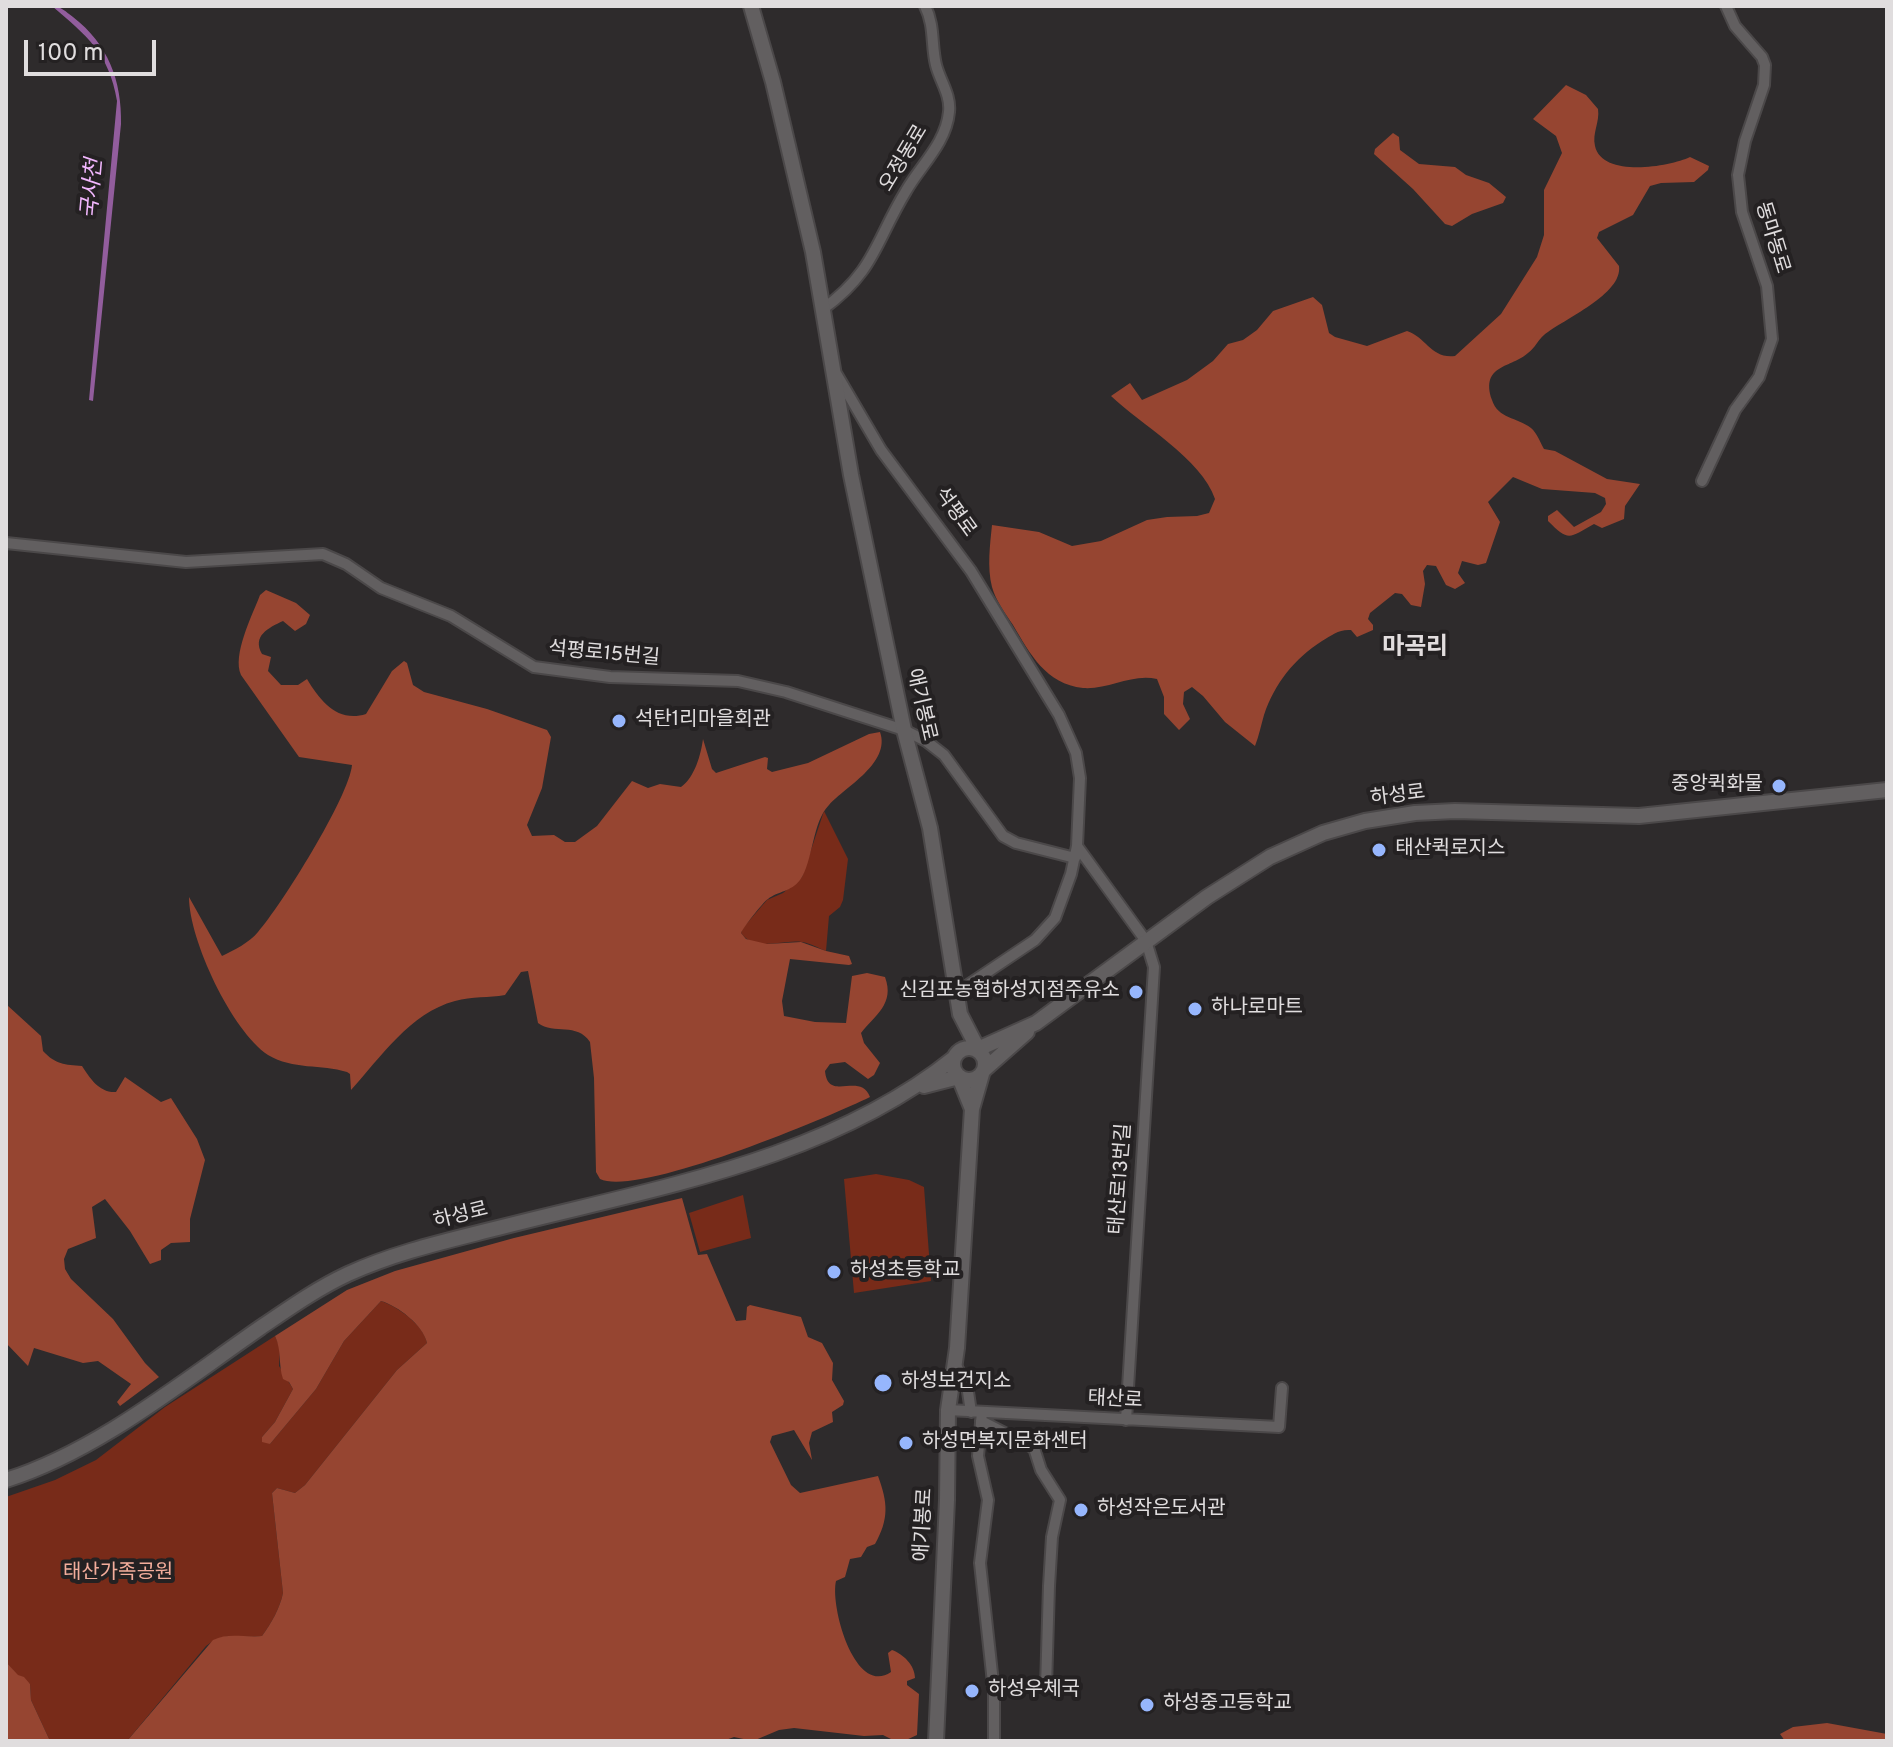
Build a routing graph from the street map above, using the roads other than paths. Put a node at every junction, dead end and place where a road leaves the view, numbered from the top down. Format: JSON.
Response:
{"nodes":[{"id":1,"x":751,"y":6,"type":"edge"},
{"id":2,"x":925,"y":6,"type":"edge"},
{"id":3,"x":1726,"y":6,"type":"edge"},
{"id":4,"x":823,"y":309,"type":"junction"},
{"id":5,"x":833,"y":366,"type":"junction"},
{"id":6,"x":1702,"y":481,"type":"dead end"},
{"id":7,"x":6,"y":543,"type":"edge"},
{"id":8,"x":904,"y":730,"type":"junction"},
{"id":9,"x":1887,"y":790,"type":"edge"},
{"id":10,"x":1077,"y":846,"type":"junction"},
{"id":11,"x":1075,"y":858,"type":"junction"},
{"id":12,"x":1146,"y":941,"type":"junction"},
{"id":13,"x":956,"y":993,"type":"junction"},
{"id":14,"x":960,"y":1014,"type":"junction"},
{"id":15,"x":1036,"y":1023,"type":"junction"},
{"id":16,"x":978,"y":1049,"type":"junction"},
{"id":17,"x":955,"y":1055,"type":"junction"},
{"id":18,"x":983,"y":1072,"type":"junction"},
{"id":19,"x":959,"y":1077,"type":"junction"},
{"id":20,"x":913,"y":1089,"type":"junction"},
{"id":21,"x":972,"y":1109,"type":"junction"},
{"id":22,"x":955,"y":1364,"type":"junction"},
{"id":23,"x":1282,"y":1388,"type":"dead end"},
{"id":24,"x":948,"y":1410,"type":"junction"},
{"id":25,"x":978,"y":1415,"type":"junction"},
{"id":26,"x":1126,"y":1420,"type":"junction"},
{"id":27,"x":6,"y":1480,"type":"edge"},
{"id":28,"x":1046,"y":1687,"type":"dead end"},
{"id":29,"x":936,"y":1741,"type":"edge"},
{"id":30,"x":994,"y":1741,"type":"edge"}],
"edges":[{"from":1,"to":4,"type":"street","name":"석평로"},
{"from":2,"to":4,"type":"street","name":"오정동로"},
{"from":3,"to":6,"type":"street","name":"동마동로"},
{"from":4,"to":5,"type":"street","name":"석평로"},
{"from":5,"to":8,"type":"street","name":"애기봉로"},
{"from":5,"to":10,"type":"street","name":"석평로"},
{"from":7,"to":8,"type":"street","name":"석평로15번길"},
{"from":8,"to":11,"type":"street","name":"석평로15번길"},
{"from":8,"to":13,"type":"street","name":"애기봉로"},
{"from":9,"to":12,"type":"street","name":"하성로"},
{"from":10,"to":11,"type":"street","name":"석평로"},
{"from":10,"to":12,"type":"street"},
{"from":11,"to":13,"type":"street","name":"석평로"},
{"from":12,"to":15,"type":"street","name":"하성로"},
{"from":12,"to":26,"type":"street","name":"태산로13번길"},
{"from":13,"to":14,"type":"street","name":"애기봉로"},
{"from":14,"to":16,"type":"street","name":"애기봉로"},
{"from":14,"to":17,"type":"street"},
{"from":15,"to":16,"type":"street","name":"하성로"},
{"from":15,"to":18,"type":"street"},
{"from":16,"to":17,"type":"street"},
{"from":16,"to":18,"type":"street"},
{"from":17,"to":19,"type":"street"},
{"from":17,"to":20,"type":"street","name":"하성로"},
{"from":18,"to":19,"type":"street"},
{"from":18,"to":21,"type":"street","name":"애기봉로"},
{"from":19,"to":20,"type":"street"},
{"from":19,"to":21,"type":"street"},
{"from":20,"to":27,"type":"street","name":"하성로"},
{"from":21,"to":22,"type":"street","name":"애기봉로"},
{"from":22,"to":24,"type":"street","name":"애기봉로"},
{"from":22,"to":25,"type":"street"},
{"from":23,"to":26,"type":"street","name":"태산로"},
{"from":24,"to":25,"type":"street","name":"태산로"},
{"from":24,"to":29,"type":"street","name":"애기봉로"},
{"from":25,"to":26,"type":"street","name":"태산로"},
{"from":25,"to":28,"type":"street","name":"태산로"},
{"from":25,"to":30,"type":"street"}]}
